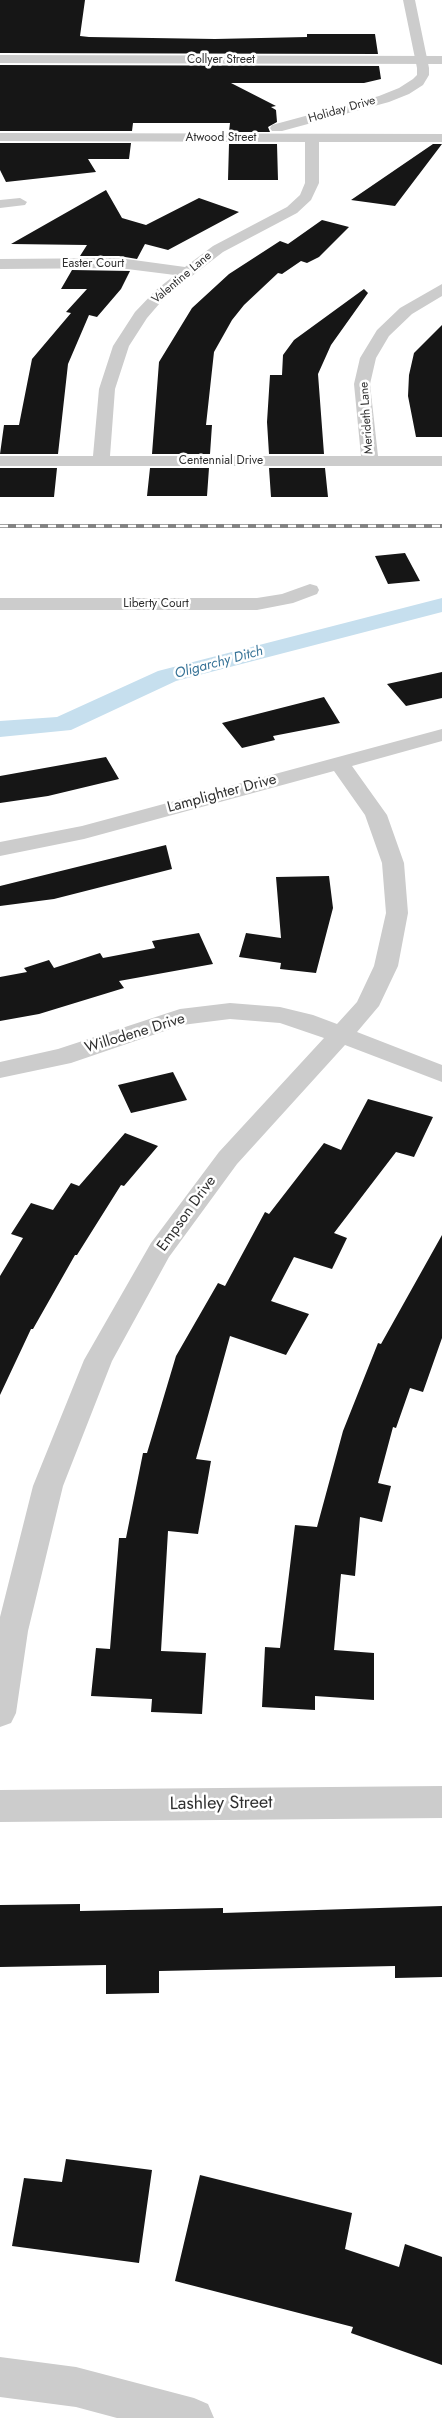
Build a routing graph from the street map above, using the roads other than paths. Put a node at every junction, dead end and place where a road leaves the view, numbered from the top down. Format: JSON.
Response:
{"nodes":[{"id":1,"x":409,"y":0,"type":"edge"},
{"id":2,"x":0,"y":59,"type":"edge"},
{"id":3,"x":422,"y":60,"type":"junction"},
{"id":4,"x":442,"y":60,"type":"edge"},
{"id":5,"x":0,"y":137,"type":"edge"},
{"id":6,"x":242,"y":138,"type":"junction"},
{"id":7,"x":312,"y":138,"type":"junction"},
{"id":8,"x":442,"y":138,"type":"edge"},
{"id":9,"x":20,"y":202,"type":"dead end"},
{"id":10,"x":0,"y":204,"type":"edge"},
{"id":11,"x":0,"y":264,"type":"edge"},
{"id":12,"x":186,"y":272,"type":"junction"},
{"id":13,"x":442,"y":289,"type":"edge"},
{"id":14,"x":0,"y":461,"type":"edge"},
{"id":15,"x":101,"y":461,"type":"junction"},
{"id":16,"x":370,"y":461,"type":"junction"},
{"id":17,"x":442,"y":461,"type":"edge"},
{"id":18,"x":310,"y":590,"type":"dead end"},
{"id":19,"x":0,"y":604,"type":"edge"},
{"id":20,"x":442,"y":734,"type":"edge"},
{"id":21,"x":339,"y":762,"type":"junction"},
{"id":22,"x":0,"y":849,"type":"edge"},
{"id":23,"x":342,"y":1035,"type":"junction"},
{"id":24,"x":0,"y":1070,"type":"edge"},
{"id":25,"x":442,"y":1074,"type":"edge"},
{"id":26,"x":0,"y":1713,"type":"edge"},
{"id":27,"x":442,"y":1802,"type":"edge"},
{"id":28,"x":0,"y":1806,"type":"edge"},
{"id":29,"x":0,"y":2376,"type":"edge"},
{"id":30,"x":194,"y":2418,"type":"edge"}],
"edges":[{"from":1,"to":3,"type":"street"},
{"from":2,"to":3,"type":"street","name":"Collyer Street"},
{"from":3,"to":4,"type":"street","name":"Collyer Street"},
{"from":3,"to":6,"type":"street","name":"Holiday Drive"},
{"from":5,"to":6,"type":"street","name":"Atwood Street"},
{"from":6,"to":7,"type":"street","name":"Atwood Street"},
{"from":7,"to":8,"type":"street","name":"Atwood Street"},
{"from":7,"to":12,"type":"street","name":"Valentine Lane"},
{"from":9,"to":10,"type":"street"},
{"from":11,"to":12,"type":"street","name":"Easter Court"},
{"from":12,"to":15,"type":"street","name":"Valentine Lane"},
{"from":13,"to":16,"type":"street","name":"Merideth Lane"},
{"from":14,"to":15,"type":"street","name":"Centennial Drive"},
{"from":15,"to":16,"type":"street","name":"Centennial Drive"},
{"from":16,"to":17,"type":"street","name":"Centennial Drive"},
{"from":18,"to":19,"type":"street","name":"Liberty Court"},
{"from":20,"to":21,"type":"street","name":"Lamplighter Drive"},
{"from":21,"to":22,"type":"street","name":"Lamplighter Drive"},
{"from":21,"to":23,"type":"street","name":"Empson Drive"},
{"from":23,"to":24,"type":"street","name":"Willodene Drive"},
{"from":23,"to":25,"type":"street","name":"Willodene Drive"},
{"from":23,"to":26,"type":"street","name":"Empson Drive"},
{"from":27,"to":28,"type":"street","name":"Lashley Street"},
{"from":29,"to":30,"type":"street"}]}
